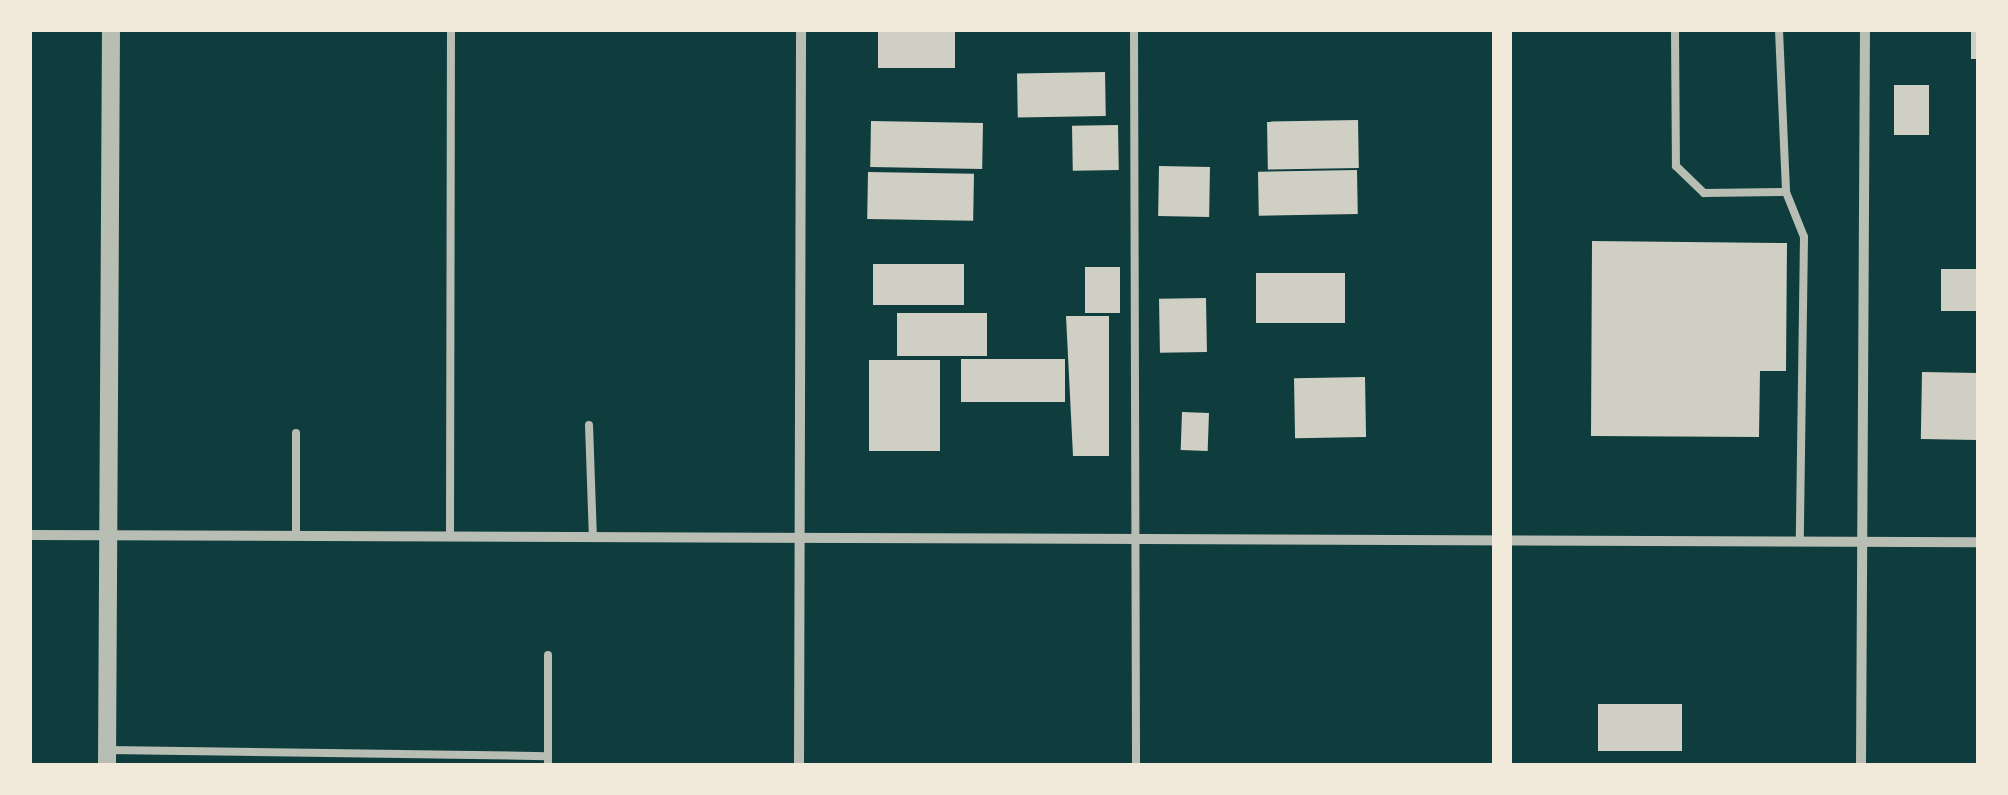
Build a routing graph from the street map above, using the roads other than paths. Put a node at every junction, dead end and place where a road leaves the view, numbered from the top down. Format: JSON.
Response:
{"nodes":[{"id":1,"x":110,"y":30,"type":"edge"},
{"id":2,"x":451,"y":30,"type":"edge"},
{"id":3,"x":801,"y":30,"type":"edge"},
{"id":4,"x":1134,"y":30,"type":"edge"},
{"id":5,"x":1502,"y":30,"type":"edge"},
{"id":6,"x":1675,"y":30,"type":"edge"},
{"id":7,"x":1779,"y":30,"type":"edge"},
{"id":8,"x":1865,"y":30,"type":"edge"},
{"id":9,"x":1786,"y":192,"type":"junction"},
{"id":10,"x":589,"y":425,"type":"dead end"},
{"id":11,"x":296,"y":433,"type":"dead end"},
{"id":12,"x":30,"y":535,"type":"edge"},
{"id":13,"x":108,"y":535,"type":"junction"},
{"id":14,"x":296,"y":536,"type":"junction"},
{"id":15,"x":450,"y":536,"type":"junction"},
{"id":16,"x":593,"y":537,"type":"junction"},
{"id":17,"x":800,"y":538,"type":"junction"},
{"id":18,"x":1136,"y":538,"type":"junction"},
{"id":19,"x":1503,"y":540,"type":"junction"},
{"id":20,"x":1800,"y":541,"type":"junction"},
{"id":21,"x":1862,"y":541,"type":"junction"},
{"id":22,"x":1978,"y":542,"type":"edge"},
{"id":23,"x":548,"y":654,"type":"dead end"},
{"id":24,"x":108,"y":757,"type":"edge"},
{"id":25,"x":548,"y":761,"type":"edge"},
{"id":26,"x":799,"y":765,"type":"edge"},
{"id":27,"x":1136,"y":765,"type":"edge"},
{"id":28,"x":1502,"y":765,"type":"edge"},
{"id":29,"x":1861,"y":765,"type":"edge"}],
"edges":[{"from":1,"to":13,"type":"street"},
{"from":2,"to":15,"type":"lane"},
{"from":3,"to":17,"type":"street"},
{"from":4,"to":18,"type":"lane"},
{"from":5,"to":19,"type":"main road"},
{"from":6,"to":9,"type":"lane"},
{"from":7,"to":9,"type":"lane"},
{"from":8,"to":21,"type":"street"},
{"from":9,"to":20,"type":"lane"},
{"from":10,"to":16,"type":"lane"},
{"from":11,"to":14,"type":"lane"},
{"from":12,"to":13,"type":"street"},
{"from":13,"to":14,"type":"street"},
{"from":13,"to":24,"type":"street"},
{"from":14,"to":15,"type":"street"},
{"from":15,"to":16,"type":"street"},
{"from":16,"to":17,"type":"street"},
{"from":17,"to":18,"type":"street"},
{"from":17,"to":26,"type":"street"},
{"from":18,"to":19,"type":"street"},
{"from":18,"to":27,"type":"lane"},
{"from":19,"to":20,"type":"street"},
{"from":19,"to":28,"type":"main road"},
{"from":20,"to":21,"type":"street"},
{"from":21,"to":22,"type":"street"},
{"from":21,"to":29,"type":"street"},
{"from":23,"to":25,"type":"lane"},
{"from":24,"to":25,"type":"lane"}]}
